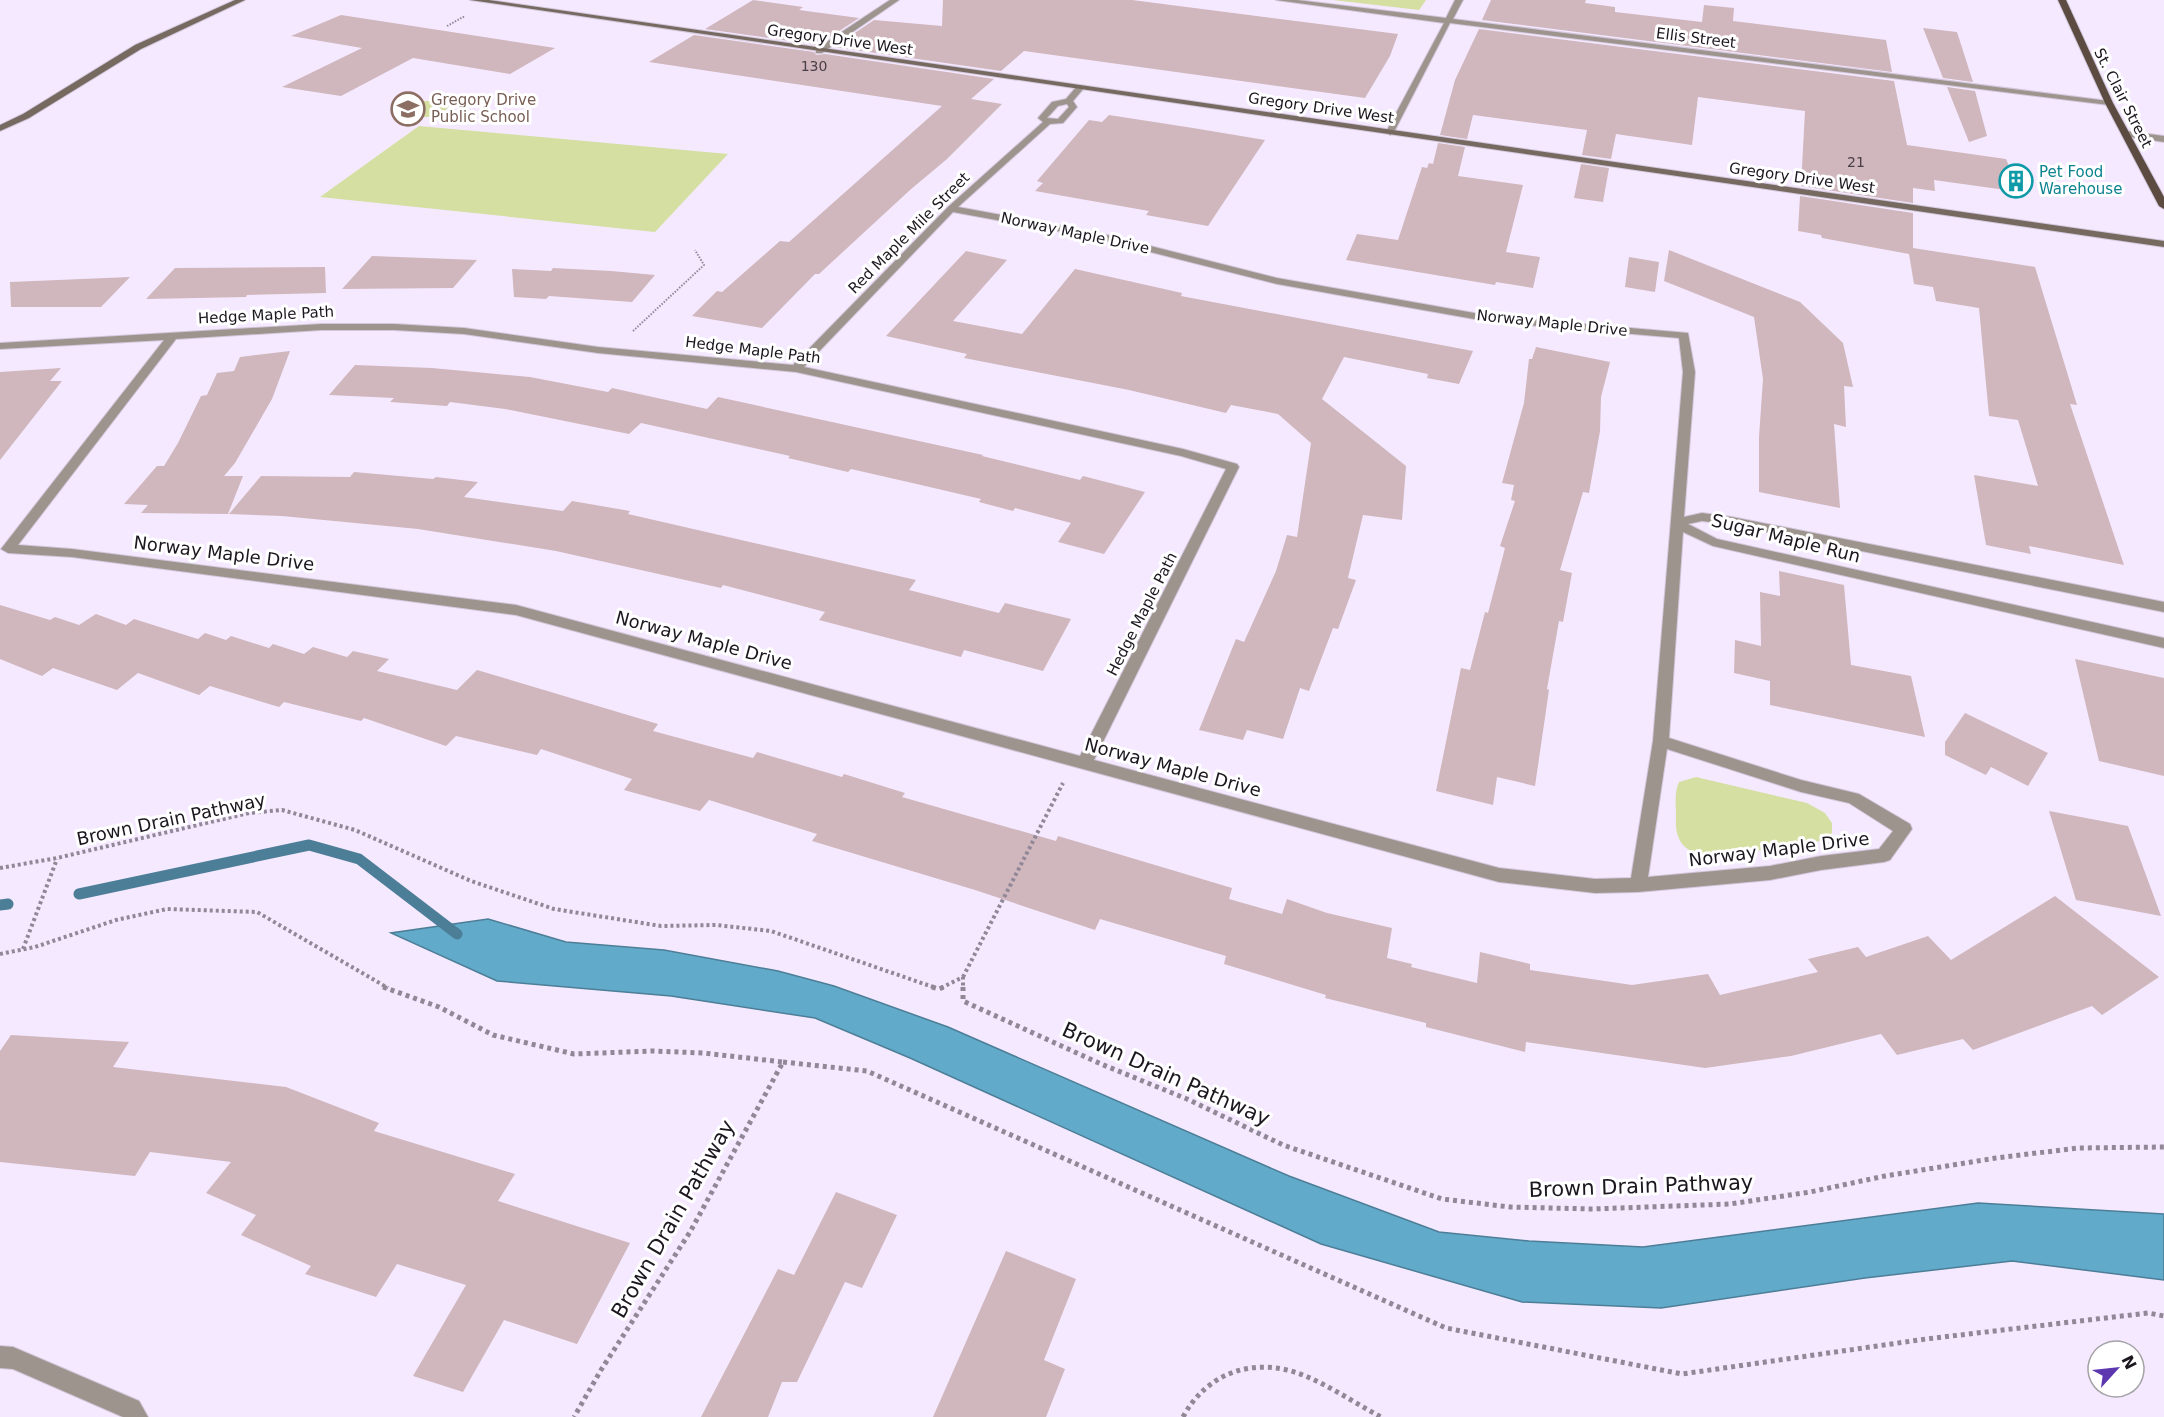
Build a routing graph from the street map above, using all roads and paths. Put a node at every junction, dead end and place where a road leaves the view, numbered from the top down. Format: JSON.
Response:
{"nodes":[{"id":1,"x":241,"y":0,"type":"edge"},
{"id":2,"x":474,"y":0,"type":"edge"},
{"id":3,"x":895,"y":0,"type":"edge"},
{"id":4,"x":1280,"y":0,"type":"edge"},
{"id":5,"x":1459,"y":0,"type":"edge"},
{"id":6,"x":2062,"y":0,"type":"edge"},
{"id":7,"x":1449,"y":21,"type":"junction"},
{"id":8,"x":819,"y":51,"type":"junction"},
{"id":9,"x":1080,"y":88,"type":"junction"},
{"id":10,"x":1069,"y":101,"type":"junction"},
{"id":11,"x":2109,"y":103,"type":"junction"},
{"id":12,"x":1048,"y":122,"type":"junction"},
{"id":13,"x":0,"y":128,"type":"edge"},
{"id":14,"x":1390,"y":132,"type":"junction"},
{"id":15,"x":2126,"y":134,"type":"junction"},
{"id":16,"x":2164,"y":139,"type":"edge"},
{"id":17,"x":2164,"y":206,"type":"edge"},
{"id":18,"x":951,"y":209,"type":"junction"},
{"id":19,"x":2164,"y":244,"type":"edge"},
{"id":20,"x":695,"y":250,"type":"dead end"},
{"id":21,"x":172,"y":338,"type":"junction"},
{"id":22,"x":0,"y":346,"type":"edge"},
{"id":23,"x":610,"y":351,"type":"junction"},
{"id":24,"x":796,"y":369,"type":"junction"},
{"id":25,"x":1676,"y":523,"type":"junction"},
{"id":26,"x":2164,"y":607,"type":"edge"},
{"id":27,"x":2164,"y":643,"type":"edge"},
{"id":28,"x":1661,"y":741,"type":"junction"},
{"id":29,"x":1079,"y":762,"type":"junction"},
{"id":30,"x":57,"y":858,"type":"junction"},
{"id":31,"x":0,"y":868,"type":"edge"},
{"id":32,"x":1638,"y":885,"type":"junction"},
{"id":33,"x":23,"y":949,"type":"junction"},
{"id":34,"x":0,"y":954,"type":"edge"},
{"id":35,"x":963,"y":977,"type":"junction"},
{"id":36,"x":783,"y":1062,"type":"junction"},
{"id":37,"x":2164,"y":1147,"type":"edge"},
{"id":38,"x":2164,"y":1316,"type":"edge"},
{"id":39,"x":0,"y":1357,"type":"edge"},
{"id":40,"x":137,"y":1417,"type":"edge"},
{"id":41,"x":574,"y":1417,"type":"edge"},
{"id":42,"x":1183,"y":1417,"type":"edge"},
{"id":43,"x":1381,"y":1417,"type":"edge"}],
"edges":[{"from":1,"to":13,"type":"street"},
{"from":2,"to":8,"type":"street","name":"Gregory Drive West"},
{"from":3,"to":8,"type":"street"},
{"from":4,"to":7,"type":"street","name":"Ellis Street"},
{"from":5,"to":7,"type":"street"},
{"from":6,"to":11,"type":"main road","name":"St. Clair Street"},
{"from":7,"to":11,"type":"street","name":"Ellis Street"},
{"from":7,"to":14,"type":"street"},
{"from":8,"to":9,"type":"street","name":"Gregory Drive West"},
{"from":9,"to":10,"type":"street","name":"Red Maple Mile Street"},
{"from":9,"to":14,"type":"street","name":"Gregory Drive West"},
{"from":10,"to":12,"type":"street","name":"Red Maple Mile Street"},
{"from":10,"to":12,"type":"street","name":"Red Maple Mile Street"},
{"from":11,"to":15,"type":"main road","name":"St. Clair Street"},
{"from":12,"to":18,"type":"street","name":"Red Maple Mile Street"},
{"from":14,"to":19,"type":"street","name":"Gregory Drive West"},
{"from":15,"to":16,"type":"street"},
{"from":15,"to":17,"type":"main road","name":"St. Clair Street"},
{"from":18,"to":24,"type":"street","name":"Red Maple Mile Street"},
{"from":18,"to":25,"type":"street","name":"Norway Maple Drive"},
{"from":20,"to":23,"type":"path"},
{"from":21,"to":22,"type":"street","name":"Hedge Maple Path"},
{"from":21,"to":23,"type":"street","name":"Hedge Maple Path"},
{"from":21,"to":29,"type":"street","name":"Norway Maple Drive"},
{"from":23,"to":24,"type":"street","name":"Hedge Maple Path"},
{"from":24,"to":29,"type":"street","name":"Hedge Maple Path"},
{"from":25,"to":26,"type":"street","name":"Sugar Maple Run"},
{"from":25,"to":27,"type":"street","name":"Sugar Maple Run"},
{"from":25,"to":28,"type":"street","name":"Norway Maple Drive"},
{"from":28,"to":32,"type":"street","name":"Norway Maple Drive"},
{"from":28,"to":32,"type":"street","name":"Norway Maple Drive"},
{"from":29,"to":32,"type":"street","name":"Norway Maple Drive"},
{"from":29,"to":35,"type":"path"},
{"from":30,"to":31,"type":"path","name":"Brown Drain Pathway"},
{"from":30,"to":33,"type":"path"},
{"from":30,"to":35,"type":"path","name":"Brown Drain Pathway"},
{"from":33,"to":34,"type":"path"},
{"from":33,"to":36,"type":"path"},
{"from":35,"to":37,"type":"path","name":"Brown Drain Pathway"},
{"from":36,"to":38,"type":"path"},
{"from":36,"to":41,"type":"path","name":"Brown Drain Pathway"},
{"from":39,"to":40,"type":"street"},
{"from":42,"to":43,"type":"path"}]}
